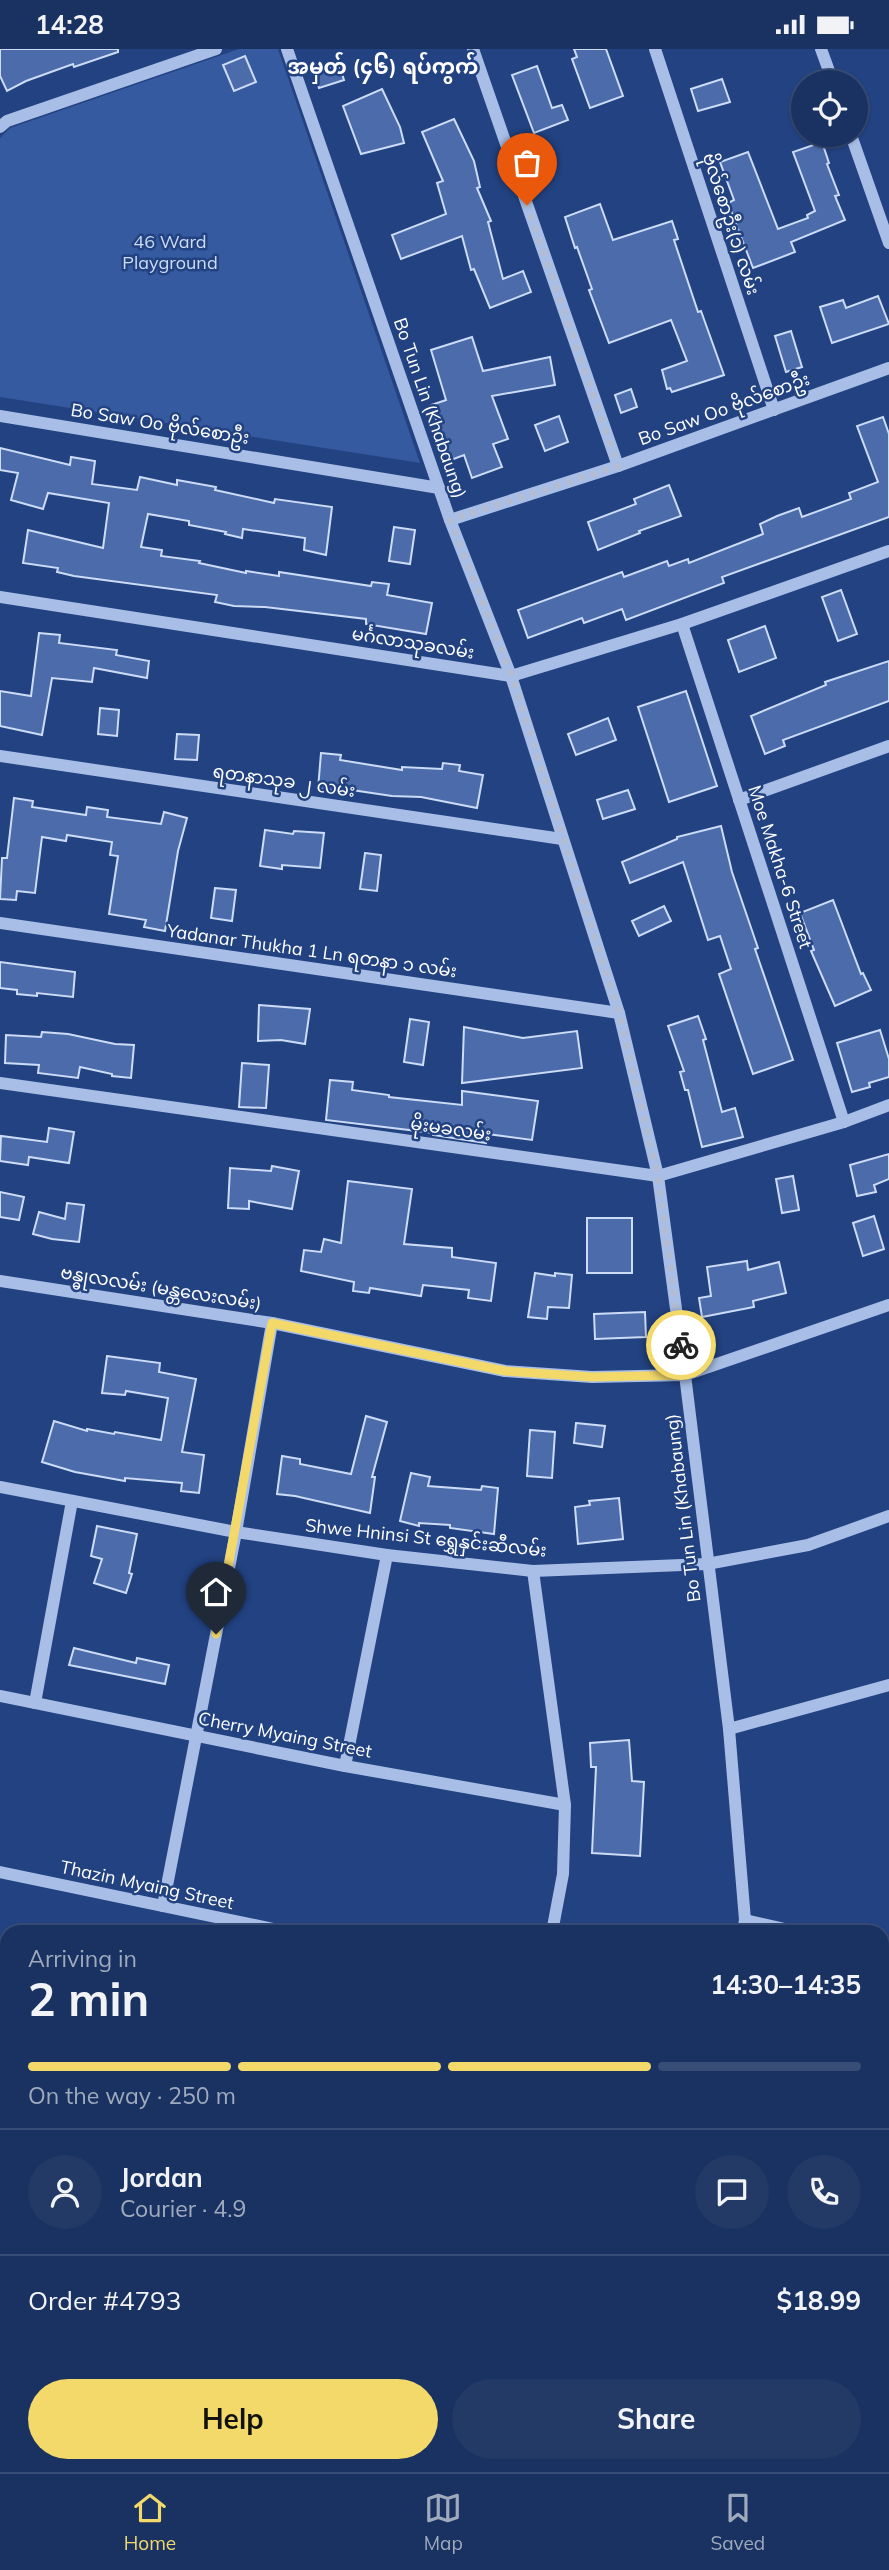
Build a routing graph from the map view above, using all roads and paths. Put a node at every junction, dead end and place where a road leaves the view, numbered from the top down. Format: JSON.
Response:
{"nodes":[{"id":1,"x":216,"y":49,"type":"edge"},
{"id":2,"x":287,"y":49,"type":"edge"},
{"id":3,"x":473,"y":49,"type":"edge"},
{"id":4,"x":655,"y":49,"type":"edge"},
{"id":5,"x":821,"y":49,"type":"edge"},
{"id":6,"x":829,"y":70,"type":"edge"},
{"id":7,"x":0,"y":127,"type":"edge"},
{"id":8,"x":855,"y":147,"type":"edge"},
{"id":9,"x":889,"y":243,"type":"edge"},
{"id":10,"x":889,"y":368,"type":"edge"},
{"id":11,"x":774,"y":409,"type":"junction"},
{"id":12,"x":0,"y":416,"type":"edge"},
{"id":13,"x":618,"y":466,"type":"junction"},
{"id":14,"x":439,"y":488,"type":"junction"},
{"id":15,"x":450,"y":520,"type":"junction"},
{"id":16,"x":889,"y":551,"type":"edge"},
{"id":17,"x":0,"y":597,"type":"edge"},
{"id":18,"x":682,"y":624,"type":"junction"},
{"id":19,"x":512,"y":676,"type":"junction"},
{"id":20,"x":889,"y":746,"type":"edge"},
{"id":21,"x":0,"y":756,"type":"edge"},
{"id":22,"x":739,"y":800,"type":"junction"},
{"id":23,"x":562,"y":839,"type":"junction"},
{"id":24,"x":0,"y":923,"type":"edge"},
{"id":25,"x":619,"y":1013,"type":"junction"},
{"id":26,"x":0,"y":1083,"type":"edge"},
{"id":27,"x":889,"y":1105,"type":"edge"},
{"id":28,"x":844,"y":1122,"type":"junction"},
{"id":29,"x":658,"y":1176,"type":"junction"},
{"id":30,"x":0,"y":1281,"type":"edge"},
{"id":31,"x":889,"y":1305,"type":"edge"},
{"id":32,"x":272,"y":1323,"type":"junction"},
{"id":33,"x":685,"y":1375,"type":"junction"},
{"id":34,"x":0,"y":1487,"type":"edge"},
{"id":35,"x":72,"y":1501,"type":"junction"},
{"id":36,"x":889,"y":1516,"type":"edge"},
{"id":37,"x":236,"y":1532,"type":"junction"},
{"id":38,"x":387,"y":1555,"type":"junction"},
{"id":39,"x":707,"y":1564,"type":"junction"},
{"id":40,"x":533,"y":1571,"type":"junction"},
{"id":41,"x":889,"y":1685,"type":"edge"},
{"id":42,"x":0,"y":1696,"type":"edge"},
{"id":43,"x":35,"y":1703,"type":"junction"},
{"id":44,"x":729,"y":1729,"type":"junction"},
{"id":45,"x":196,"y":1736,"type":"junction"},
{"id":46,"x":345,"y":1766,"type":"junction"},
{"id":47,"x":565,"y":1805,"type":"junction"},
{"id":48,"x":1,"y":1876,"type":"edge"},
{"id":49,"x":163,"y":1906,"type":"junction"},
{"id":50,"x":254,"y":1925,"type":"edge"},
{"id":51,"x":553,"y":1925,"type":"edge"},
{"id":52,"x":744,"y":1925,"type":"edge"}],
"edges":[{"from":1,"to":7,"type":"street"},
{"from":2,"to":14,"type":"street","name":"Bo Tun Lin (Khabaung)"},
{"from":3,"to":13,"type":"street"},
{"from":4,"to":11,"type":"street","name":"ဗိုလ်စောဦး(၁) လမ်း"},
{"from":5,"to":6,"type":"street"},
{"from":8,"to":9,"type":"street"},
{"from":10,"to":11,"type":"street","name":"Bo Saw Oo ဗိုလ်စောဦး"},
{"from":11,"to":13,"type":"street","name":"Bo Saw Oo ဗိုလ်စောဦး"},
{"from":12,"to":14,"type":"street","name":"Bo Saw Oo ဗိုလ်စောဦး"},
{"from":13,"to":15,"type":"street","name":"Bo Saw Oo ဗိုလ်စောဦး"},
{"from":14,"to":15,"type":"street","name":"Bo Tun Lin (Khabaung)"},
{"from":15,"to":19,"type":"street","name":"Bo Tun Lin (Khabaung)"},
{"from":16,"to":18,"type":"street","name":"မင်္ဂလာသုခလမ်း"},
{"from":17,"to":19,"type":"street","name":"မင်္ဂလာသုခလမ်း"},
{"from":18,"to":19,"type":"street","name":"မင်္ဂလာသုခလမ်း"},
{"from":18,"to":22,"type":"street","name":"Moe Makha-6 Street"},
{"from":19,"to":23,"type":"street","name":"Bo Tun Lin (Khabaung)"},
{"from":20,"to":22,"type":"street"},
{"from":21,"to":23,"type":"street","name":"ရတနာသုခ ၂ လမ်း"},
{"from":22,"to":28,"type":"street","name":"Moe Makha-6 Street"},
{"from":23,"to":25,"type":"street","name":"Bo Tun Lin (Khabaung)"},
{"from":24,"to":25,"type":"street","name":"Yadanar Thukha 1 Ln ရတနာ ၁ လမ်း"},
{"from":25,"to":29,"type":"street","name":"Bo Tun Lin (Khabaung)"},
{"from":26,"to":29,"type":"street","name":"မိုးမခလမ်း"},
{"from":27,"to":28,"type":"street","name":"မိုးမခလမ်း"},
{"from":28,"to":29,"type":"street","name":"မိုးမခလမ်း"},
{"from":29,"to":33,"type":"street","name":"Bo Tun Lin (Khabaung)"},
{"from":30,"to":32,"type":"street","name":"ဗန္ဓုလလမ်း (မန္တလေးလမ်း)"},
{"from":31,"to":33,"type":"street","name":"ဗန္ဓုလလမ်း (မန္တလေးလမ်း)"},
{"from":32,"to":33,"type":"street","name":"ဗန္ဓုလလမ်း (မန္တလေးလမ်း)"},
{"from":32,"to":37,"type":"street"},
{"from":33,"to":39,"type":"street","name":"Bo Tun Lin (Khabaung)"},
{"from":34,"to":35,"type":"street","name":"Shwe Hninsi St ရွှေနှင်းဆီလမ်း"},
{"from":35,"to":37,"type":"street","name":"Shwe Hninsi St ရွှေနှင်းဆီလမ်း"},
{"from":35,"to":43,"type":"street"},
{"from":36,"to":39,"type":"street","name":"Shwe Hninsi St ရွှေနှင်းဆီလမ်း"},
{"from":37,"to":38,"type":"street","name":"Shwe Hninsi St ရွှေနှင်းဆီလမ်း"},
{"from":37,"to":45,"type":"street"},
{"from":38,"to":40,"type":"street","name":"Shwe Hninsi St ရွှေနှင်းဆီလမ်း"},
{"from":38,"to":46,"type":"street"},
{"from":39,"to":40,"type":"street","name":"Shwe Hninsi St ရွှေနှင်းဆီလမ်း"},
{"from":39,"to":44,"type":"street","name":"Bo Tun Lin (Khabaung)"},
{"from":40,"to":47,"type":"street"},
{"from":41,"to":44,"type":"street"},
{"from":42,"to":43,"type":"street","name":"Cherry Myaing Street"},
{"from":43,"to":45,"type":"street","name":"Cherry Myaing Street"},
{"from":44,"to":52,"type":"street","name":"Bo Tun Lin (Khabaung)"},
{"from":45,"to":46,"type":"street","name":"Cherry Myaing Street"},
{"from":45,"to":49,"type":"street"},
{"from":46,"to":47,"type":"street","name":"Cherry Myaing Street"},
{"from":47,"to":51,"type":"street"},
{"from":48,"to":49,"type":"street","name":"Thazin Myaing Street"},
{"from":49,"to":50,"type":"street","name":"Thazin Myaing Street"}]}
